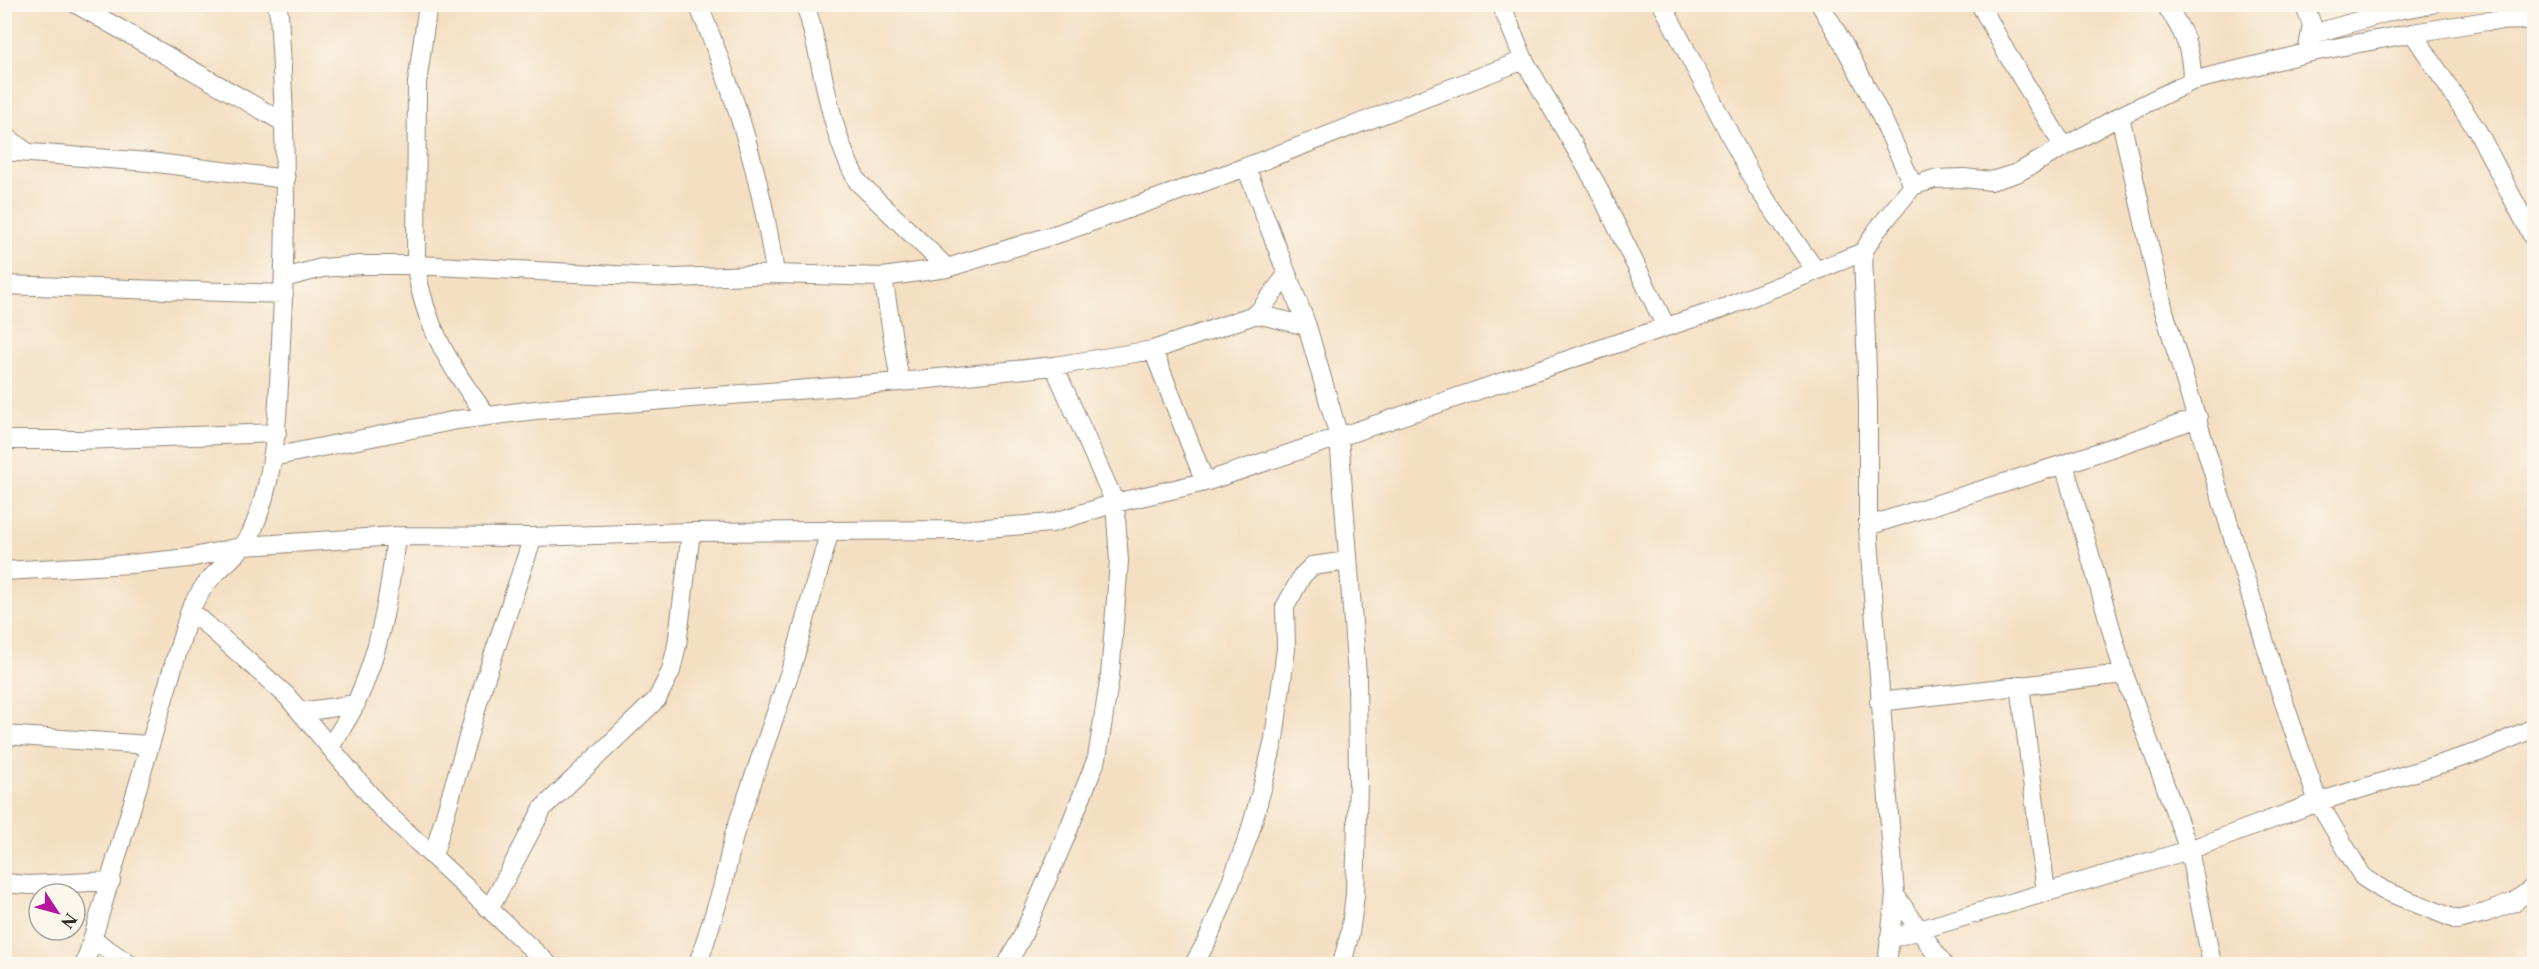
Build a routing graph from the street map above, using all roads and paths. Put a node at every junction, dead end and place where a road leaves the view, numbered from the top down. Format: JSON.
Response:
{"nodes":[{"id":1,"x":76,"y":4,"type":"edge"},
{"id":2,"x":428,"y":4,"type":"edge"},
{"id":3,"x":698,"y":4,"type":"edge"},
{"id":4,"x":805,"y":4,"type":"edge"},
{"id":5,"x":1501,"y":4,"type":"edge"},
{"id":6,"x":1662,"y":4,"type":"edge"},
{"id":7,"x":1820,"y":4,"type":"edge"},
{"id":8,"x":1980,"y":4,"type":"edge"},
{"id":9,"x":2165,"y":4,"type":"edge"},
{"id":10,"x":2304,"y":4,"type":"edge"},
{"id":11,"x":2432,"y":4,"type":"edge"},
{"id":12,"x":280,"y":8,"type":"edge"},
{"id":13,"x":2535,"y":20,"type":"edge"},
{"id":14,"x":2316,"y":29,"type":"junction"},
{"id":15,"x":2413,"y":33,"type":"junction"},
{"id":16,"x":2342,"y":48,"type":"junction"},
{"id":17,"x":2307,"y":53,"type":"junction"},
{"id":18,"x":1524,"y":60,"type":"junction"},
{"id":19,"x":2192,"y":81,"type":"junction"},
{"id":20,"x":2120,"y":116,"type":"junction"},
{"id":21,"x":283,"y":122,"type":"junction"},
{"id":22,"x":4,"y":135,"type":"edge"},
{"id":23,"x":2064,"y":147,"type":"junction"},
{"id":24,"x":4,"y":151,"type":"edge"},
{"id":25,"x":28,"y":153,"type":"junction"},
{"id":26,"x":1246,"y":167,"type":"junction"},
{"id":27,"x":285,"y":179,"type":"junction"},
{"id":28,"x":1913,"y":186,"type":"junction"},
{"id":29,"x":2535,"y":239,"type":"edge"},
{"id":30,"x":1863,"y":252,"type":"junction"},
{"id":31,"x":416,"y":265,"type":"junction"},
{"id":32,"x":947,"y":268,"type":"junction"},
{"id":33,"x":1816,"y":271,"type":"junction"},
{"id":34,"x":775,"y":274,"type":"junction"},
{"id":35,"x":1286,"y":276,"type":"junction"},
{"id":36,"x":883,"y":277,"type":"junction"},
{"id":37,"x":4,"y":285,"type":"edge"},
{"id":38,"x":284,"y":286,"type":"junction"},
{"id":39,"x":1257,"y":314,"type":"junction"},
{"id":40,"x":1307,"y":326,"type":"junction"},
{"id":41,"x":1666,"y":327,"type":"junction"},
{"id":42,"x":1153,"y":350,"type":"junction"},
{"id":43,"x":1054,"y":366,"type":"junction"},
{"id":44,"x":900,"y":382,"type":"junction"},
{"id":45,"x":486,"y":416,"type":"junction"},
{"id":46,"x":2198,"y":418,"type":"junction"},
{"id":47,"x":277,"y":433,"type":"junction"},
{"id":48,"x":1339,"y":437,"type":"junction"},
{"id":49,"x":4,"y":440,"type":"edge"},
{"id":50,"x":272,"y":457,"type":"junction"},
{"id":51,"x":2064,"y":464,"type":"junction"},
{"id":52,"x":1205,"y":482,"type":"junction"},
{"id":53,"x":1116,"y":503,"type":"junction"},
{"id":54,"x":1868,"y":526,"type":"junction"},
{"id":55,"x":830,"y":530,"type":"junction"},
{"id":56,"x":691,"y":532,"type":"junction"},
{"id":57,"x":396,"y":537,"type":"junction"},
{"id":58,"x":533,"y":537,"type":"junction"},
{"id":59,"x":245,"y":546,"type":"junction"},
{"id":60,"x":1348,"y":561,"type":"junction"},
{"id":61,"x":4,"y":571,"type":"edge"},
{"id":62,"x":190,"y":610,"type":"junction"},
{"id":63,"x":2124,"y":674,"type":"junction"},
{"id":64,"x":2020,"y":685,"type":"junction"},
{"id":65,"x":1879,"y":702,"type":"junction"},
{"id":66,"x":356,"y":704,"type":"junction"},
{"id":67,"x":301,"y":712,"type":"junction"},
{"id":68,"x":2535,"y":728,"type":"edge"},
{"id":69,"x":4,"y":735,"type":"edge"},
{"id":70,"x":149,"y":745,"type":"junction"},
{"id":71,"x":330,"y":747,"type":"junction"},
{"id":72,"x":2318,"y":802,"type":"junction"},
{"id":73,"x":2189,"y":850,"type":"junction"},
{"id":74,"x":433,"y":856,"type":"junction"},
{"id":75,"x":111,"y":881,"type":"junction"},
{"id":76,"x":4,"y":883,"type":"edge"},
{"id":77,"x":2535,"y":887,"type":"edge"},
{"id":78,"x":2046,"y":891,"type":"junction"},
{"id":79,"x":1895,"y":895,"type":"junction"},
{"id":80,"x":490,"y":908,"type":"junction"},
{"id":81,"x":1917,"y":930,"type":"junction"},
{"id":82,"x":1889,"y":939,"type":"junction"},
{"id":83,"x":94,"y":940,"type":"junction"},
{"id":84,"x":85,"y":964,"type":"edge"},
{"id":85,"x":129,"y":964,"type":"edge"},
{"id":86,"x":548,"y":964,"type":"edge"},
{"id":87,"x":699,"y":964,"type":"edge"},
{"id":88,"x":1007,"y":964,"type":"edge"},
{"id":89,"x":1194,"y":964,"type":"edge"},
{"id":90,"x":1342,"y":964,"type":"edge"},
{"id":91,"x":1887,"y":964,"type":"edge"},
{"id":92,"x":1943,"y":964,"type":"edge"},
{"id":93,"x":2212,"y":964,"type":"edge"}],
"edges":[{"from":1,"to":21,"type":"street"},
{"from":2,"to":31,"type":"street"},
{"from":3,"to":34,"type":"street"},
{"from":4,"to":32,"type":"street"},
{"from":5,"to":18,"type":"street"},
{"from":6,"to":33,"type":"street"},
{"from":7,"to":28,"type":"street"},
{"from":8,"to":23,"type":"street"},
{"from":9,"to":19,"type":"street"},
{"from":10,"to":14,"type":"street"},
{"from":11,"to":14,"type":"street"},
{"from":12,"to":21,"type":"street"},
{"from":13,"to":15,"type":"street"},
{"from":14,"to":16,"type":"street"},
{"from":14,"to":17,"type":"street"},
{"from":15,"to":16,"type":"street"},
{"from":15,"to":29,"type":"street"},
{"from":16,"to":17,"type":"street"},
{"from":17,"to":19,"type":"street"},
{"from":18,"to":26,"type":"street"},
{"from":18,"to":41,"type":"street"},
{"from":19,"to":20,"type":"street"},
{"from":20,"to":23,"type":"street"},
{"from":20,"to":46,"type":"street"},
{"from":21,"to":27,"type":"street"},
{"from":22,"to":25,"type":"street"},
{"from":23,"to":28,"type":"street"},
{"from":24,"to":25,"type":"street"},
{"from":25,"to":27,"type":"street"},
{"from":26,"to":32,"type":"street"},
{"from":26,"to":35,"type":"street"},
{"from":27,"to":38,"type":"street"},
{"from":28,"to":30,"type":"street"},
{"from":30,"to":33,"type":"street"},
{"from":30,"to":54,"type":"street"},
{"from":31,"to":34,"type":"street"},
{"from":31,"to":38,"type":"street"},
{"from":31,"to":45,"type":"street"},
{"from":32,"to":36,"type":"street"},
{"from":33,"to":41,"type":"street"},
{"from":34,"to":36,"type":"street"},
{"from":35,"to":39,"type":"street"},
{"from":35,"to":40,"type":"street"},
{"from":36,"to":44,"type":"street"},
{"from":37,"to":38,"type":"street"},
{"from":38,"to":47,"type":"street"},
{"from":39,"to":40,"type":"street"},
{"from":39,"to":42,"type":"street"},
{"from":40,"to":48,"type":"street"},
{"from":41,"to":48,"type":"street"},
{"from":42,"to":43,"type":"street"},
{"from":42,"to":52,"type":"street"},
{"from":43,"to":44,"type":"street"},
{"from":43,"to":53,"type":"street"},
{"from":44,"to":45,"type":"street"},
{"from":45,"to":50,"type":"street"},
{"from":46,"to":51,"type":"street"},
{"from":46,"to":72,"type":"street"},
{"from":47,"to":49,"type":"street"},
{"from":47,"to":50,"type":"street"},
{"from":48,"to":52,"type":"street"},
{"from":48,"to":60,"type":"street"},
{"from":50,"to":59,"type":"street"},
{"from":51,"to":54,"type":"street"},
{"from":51,"to":63,"type":"street"},
{"from":52,"to":53,"type":"street"},
{"from":53,"to":55,"type":"street"},
{"from":53,"to":88,"type":"street"},
{"from":54,"to":65,"type":"street"},
{"from":55,"to":56,"type":"street"},
{"from":55,"to":87,"type":"street"},
{"from":56,"to":58,"type":"street"},
{"from":56,"to":80,"type":"street"},
{"from":57,"to":58,"type":"street"},
{"from":57,"to":59,"type":"street"},
{"from":57,"to":66,"type":"street"},
{"from":58,"to":74,"type":"street"},
{"from":59,"to":61,"type":"street"},
{"from":59,"to":62,"type":"street"},
{"from":60,"to":89,"type":"street"},
{"from":60,"to":90,"type":"street"},
{"from":62,"to":67,"type":"street"},
{"from":62,"to":70,"type":"street"},
{"from":63,"to":64,"type":"street"},
{"from":63,"to":73,"type":"street"},
{"from":64,"to":65,"type":"street"},
{"from":64,"to":78,"type":"street"},
{"from":65,"to":79,"type":"street"},
{"from":66,"to":67,"type":"street"},
{"from":66,"to":71,"type":"street"},
{"from":67,"to":71,"type":"street"},
{"from":68,"to":72,"type":"street"},
{"from":69,"to":70,"type":"street"},
{"from":70,"to":75,"type":"street"},
{"from":71,"to":74,"type":"street"},
{"from":72,"to":73,"type":"street"},
{"from":72,"to":77,"type":"street"},
{"from":73,"to":78,"type":"street"},
{"from":73,"to":93,"type":"street"},
{"from":74,"to":80,"type":"street"},
{"from":75,"to":76,"type":"street"},
{"from":75,"to":83,"type":"street"},
{"from":78,"to":81,"type":"street"},
{"from":79,"to":81,"type":"street"},
{"from":79,"to":82,"type":"street"},
{"from":80,"to":86,"type":"street"},
{"from":81,"to":82,"type":"street"},
{"from":81,"to":92,"type":"street"},
{"from":82,"to":91,"type":"street"},
{"from":83,"to":84,"type":"street"},
{"from":83,"to":85,"type":"street"}]}
